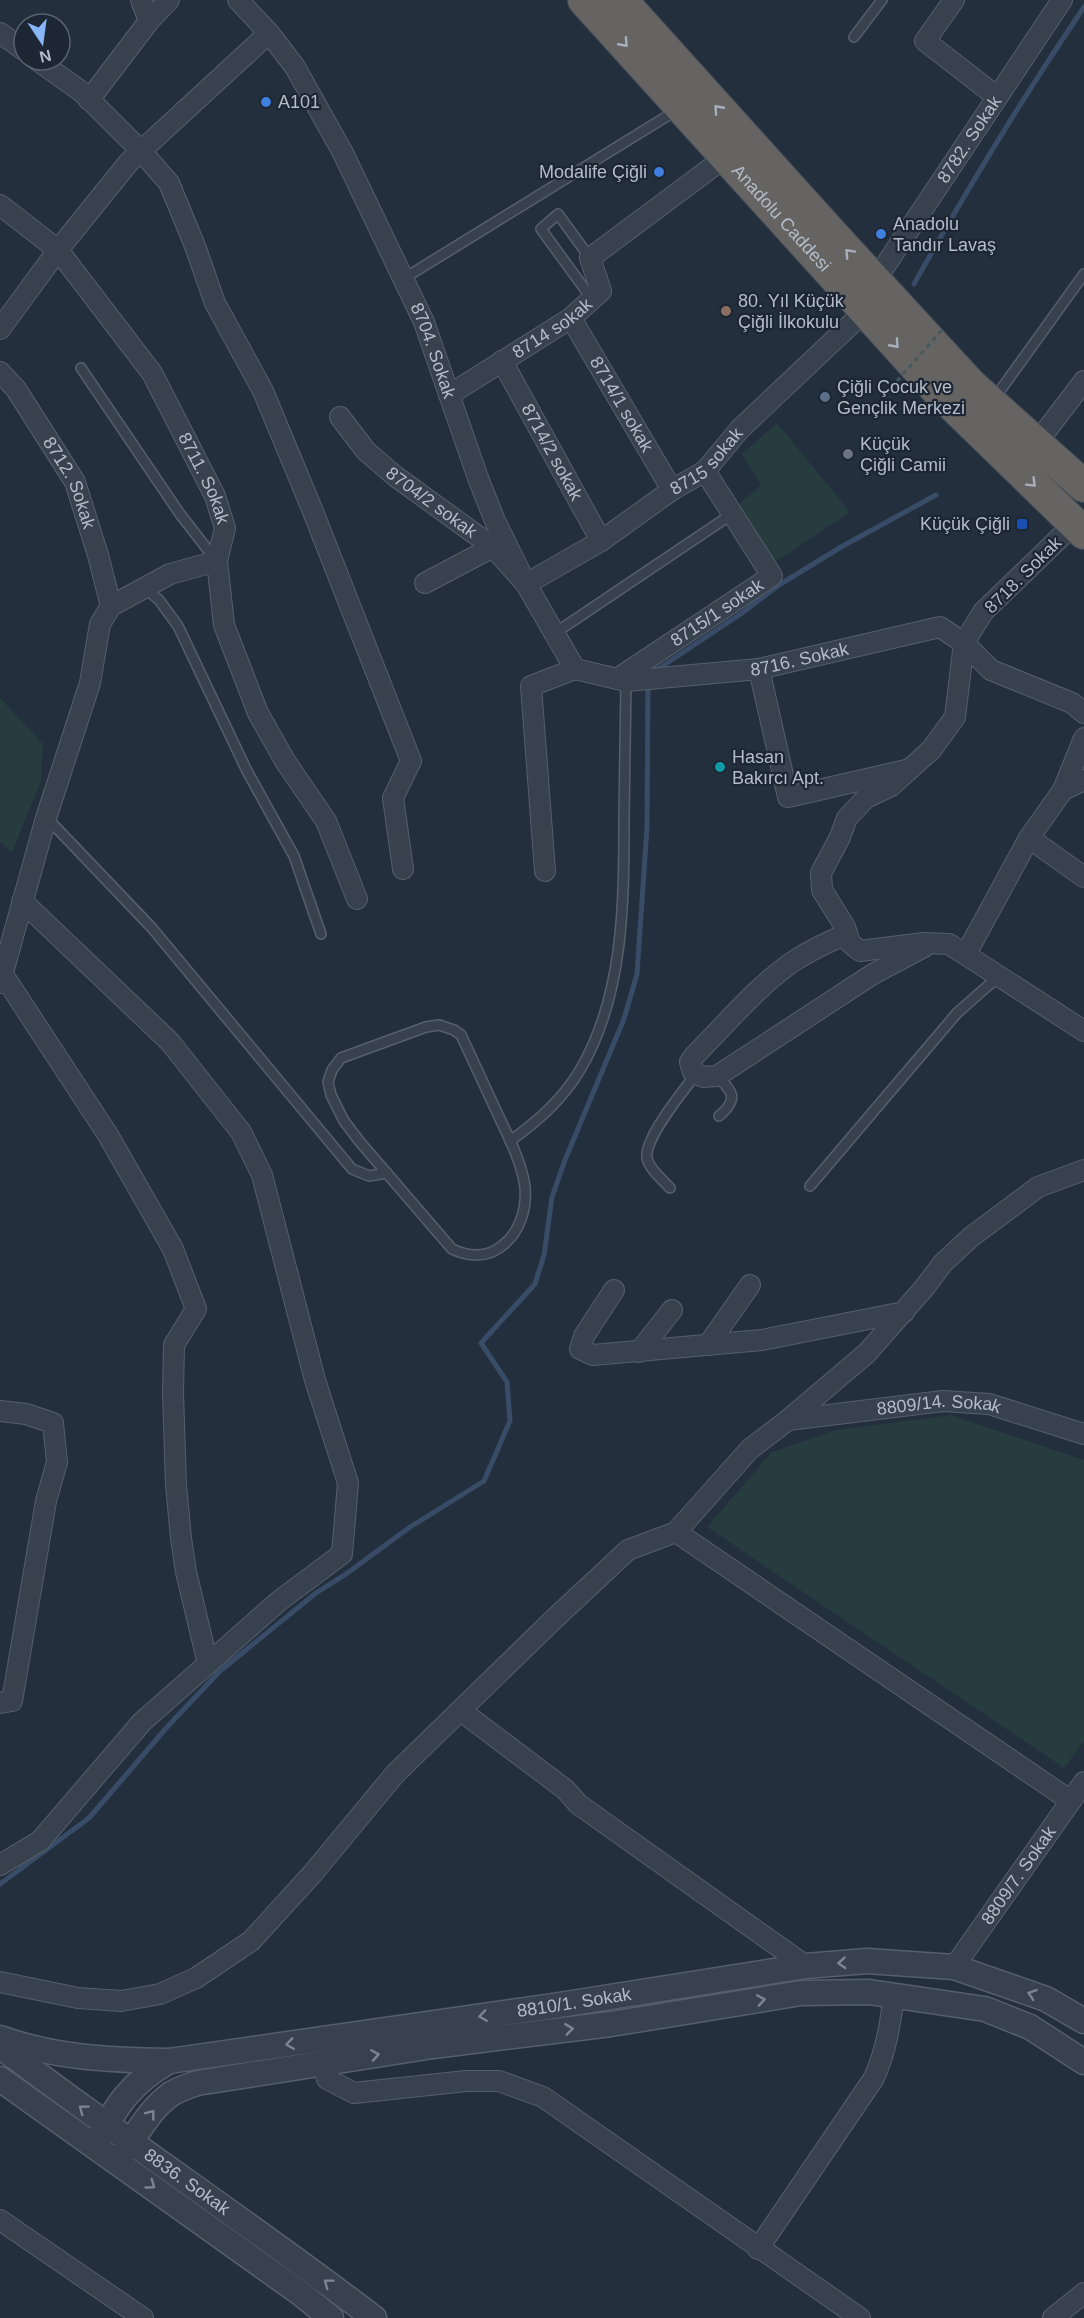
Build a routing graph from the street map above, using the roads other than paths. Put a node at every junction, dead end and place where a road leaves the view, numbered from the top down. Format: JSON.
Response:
{"nodes":[{"id":1,"x":141,"y":0,"type":"edge"},
{"id":2,"x":169,"y":0,"type":"edge"},
{"id":3,"x":238,"y":0,"type":"edge"},
{"id":4,"x":584,"y":0,"type":"edge"},
{"id":5,"x":621,"y":0,"type":"edge"},
{"id":6,"x":882,"y":0,"type":"edge"},
{"id":7,"x":954,"y":0,"type":"edge"},
{"id":8,"x":1062,"y":0,"type":"edge"},
{"id":9,"x":149,"y":21,"type":"junction"},
{"id":10,"x":269,"y":33,"type":"junction"},
{"id":11,"x":854,"y":37,"type":"dead end"},
{"id":12,"x":53,"y":72,"type":"edge"},
{"id":13,"x":996,"y":96,"type":"junction"},
{"id":14,"x":89,"y":99,"type":"junction"},
{"id":15,"x":682,"y":107,"type":"junction"},
{"id":16,"x":141,"y":151,"type":"junction"},
{"id":17,"x":727,"y":156,"type":"junction"},
{"id":18,"x":0,"y":205,"type":"edge"},
{"id":19,"x":58,"y":250,"type":"junction"},
{"id":20,"x":591,"y":258,"type":"junction"},
{"id":21,"x":1084,"y":274,"type":"edge"},
{"id":22,"x":403,"y":279,"type":"junction"},
{"id":23,"x":875,"y":281,"type":"junction"},
{"id":24,"x":592,"y":299,"type":"junction"},
{"id":25,"x":865,"y":311,"type":"junction"},
{"id":26,"x":571,"y":318,"type":"junction"},
{"id":27,"x":0,"y":329,"type":"edge"},
{"id":28,"x":502,"y":361,"type":"junction"},
{"id":29,"x":81,"y":368,"type":"dead end"},
{"id":30,"x":0,"y":372,"type":"edge"},
{"id":31,"x":1084,"y":381,"type":"edge"},
{"id":32,"x":449,"y":395,"type":"junction"},
{"id":33,"x":990,"y":403,"type":"junction"},
{"id":34,"x":340,"y":417,"type":"dead end"},
{"id":35,"x":1036,"y":444,"type":"junction"},
{"id":36,"x":705,"y":471,"type":"junction"},
{"id":37,"x":1084,"y":486,"type":"edge"},
{"id":38,"x":672,"y":490,"type":"junction"},
{"id":39,"x":732,"y":514,"type":"junction"},
{"id":40,"x":1079,"y":529,"type":"edge"},
{"id":41,"x":601,"y":541,"type":"junction"},
{"id":42,"x":493,"y":547,"type":"junction"},
{"id":43,"x":217,"y":561,"type":"junction"},
{"id":44,"x":425,"y":583,"type":"dead end"},
{"id":45,"x":526,"y":584,"type":"junction"},
{"id":46,"x":146,"y":588,"type":"junction"},
{"id":47,"x":111,"y":606,"type":"junction"},
{"id":48,"x":555,"y":633,"type":"junction"},
{"id":49,"x":964,"y":643,"type":"junction"},
{"id":50,"x":574,"y":669,"type":"junction"},
{"id":51,"x":759,"y":669,"type":"junction"},
{"id":52,"x":621,"y":680,"type":"junction"},
{"id":53,"x":1084,"y":713,"type":"edge"},
{"id":54,"x":1084,"y":738,"type":"edge"},
{"id":55,"x":910,"y":769,"type":"junction"},
{"id":56,"x":1084,"y":780,"type":"edge"},
{"id":57,"x":1063,"y":790,"type":"junction"},
{"id":58,"x":46,"y":818,"type":"junction"},
{"id":59,"x":1029,"y":838,"type":"junction"},
{"id":60,"x":403,"y":869,"type":"dead end"},
{"id":61,"x":545,"y":872,"type":"dead end"},
{"id":62,"x":1084,"y":877,"type":"edge"},
{"id":63,"x":357,"y":899,"type":"dead end"},
{"id":64,"x":22,"y":901,"type":"junction"},
{"id":65,"x":321,"y":934,"type":"dead end"},
{"id":66,"x":847,"y":934,"type":"junction"},
{"id":67,"x":932,"y":943,"type":"junction"},
{"id":68,"x":966,"y":954,"type":"junction"},
{"id":69,"x":999,"y":976,"type":"junction"},
{"id":70,"x":1,"y":978,"type":"edge"},
{"id":71,"x":1084,"y":1031,"type":"edge"},
{"id":72,"x":696,"y":1074,"type":"junction"},
{"id":73,"x":717,"y":1076,"type":"junction"},
{"id":74,"x":719,"y":1116,"type":"dead end"},
{"id":75,"x":510,"y":1141,"type":"junction"},
{"id":76,"x":1084,"y":1170,"type":"edge"},
{"id":77,"x":387,"y":1173,"type":"junction"},
{"id":78,"x":810,"y":1186,"type":"dead end"},
{"id":79,"x":670,"y":1188,"type":"dead end"},
{"id":80,"x":750,"y":1285,"type":"dead end"},
{"id":81,"x":614,"y":1290,"type":"dead end"},
{"id":82,"x":672,"y":1310,"type":"dead end"},
{"id":83,"x":904,"y":1312,"type":"junction"},
{"id":84,"x":708,"y":1346,"type":"junction"},
{"id":85,"x":639,"y":1352,"type":"junction"},
{"id":86,"x":0,"y":1411,"type":"edge"},
{"id":87,"x":788,"y":1420,"type":"junction"},
{"id":88,"x":1084,"y":1434,"type":"edge"},
{"id":89,"x":676,"y":1532,"type":"junction"},
{"id":90,"x":208,"y":1664,"type":"junction"},
{"id":91,"x":0,"y":1703,"type":"edge"},
{"id":92,"x":460,"y":1711,"type":"junction"},
{"id":93,"x":1084,"y":1782,"type":"edge"},
{"id":94,"x":1071,"y":1801,"type":"junction"},
{"id":95,"x":0,"y":1865,"type":"edge"},
{"id":96,"x":806,"y":1966,"type":"junction"},
{"id":97,"x":954,"y":1967,"type":"junction"},
{"id":98,"x":0,"y":1982,"type":"edge"},
{"id":99,"x":894,"y":1996,"type":"junction"},
{"id":100,"x":1084,"y":2021,"type":"edge"},
{"id":101,"x":0,"y":2037,"type":"edge"},
{"id":102,"x":0,"y":2046,"type":"edge"},
{"id":103,"x":169,"y":2061,"type":"junction"},
{"id":104,"x":1084,"y":2062,"type":"edge"},
{"id":105,"x":323,"y":2064,"type":"junction"},
{"id":106,"x":0,"y":2079,"type":"edge"},
{"id":107,"x":101,"y":2136,"type":"junction"},
{"id":108,"x":124,"y":2152,"type":"junction"},
{"id":109,"x":0,"y":2220,"type":"edge"},
{"id":110,"x":758,"y":2249,"type":"junction"},
{"id":111,"x":1084,"y":2293,"type":"edge"},
{"id":112,"x":143,"y":2318,"type":"edge"},
{"id":113,"x":331,"y":2318,"type":"edge"},
{"id":114,"x":374,"y":2318,"type":"edge"},
{"id":115,"x":860,"y":2318,"type":"edge"},
{"id":116,"x":1053,"y":2318,"type":"edge"}],
"edges":[{"from":1,"to":9,"type":"street"},
{"from":2,"to":9,"type":"street"},
{"from":3,"to":10,"type":"street","name":"8704. Sokak"},
{"from":4,"to":15,"type":"highway","name":"Anadolu Caddesi","one_way":true},
{"from":23,"to":5,"type":"highway","name":"Anadolu Caddesi","one_way":true},
{"from":6,"to":11,"type":"lane"},
{"from":7,"to":13,"type":"street"},
{"from":8,"to":13,"type":"street","name":"8782. Sokak"},
{"from":9,"to":14,"type":"street"},
{"from":10,"to":16,"type":"street"},
{"from":10,"to":22,"type":"street","name":"8704. Sokak"},
{"from":12,"to":14,"type":"street"},
{"from":13,"to":23,"type":"street","name":"8782. Sokak"},
{"from":14,"to":16,"type":"street"},
{"from":15,"to":17,"type":"highway","name":"Anadolu Caddesi"},
{"from":15,"to":22,"type":"lane"},
{"from":16,"to":19,"type":"street"},
{"from":16,"to":60,"type":"street"},
{"from":17,"to":20,"type":"street"},
{"from":17,"to":25,"type":"highway","name":"Anadolu Caddesi"},
{"from":18,"to":19,"type":"street","name":"8711. Sokak"},
{"from":19,"to":27,"type":"street"},
{"from":19,"to":43,"type":"street","name":"8711. Sokak"},
{"from":20,"to":24,"type":"street","name":"8714 sokak"},
{"from":20,"to":24,"type":"lane"},
{"from":21,"to":33,"type":"lane"},
{"from":22,"to":32,"type":"street","name":"8704. Sokak"},
{"from":23,"to":33,"type":"highway","name":"Anadolu Caddesi"},
{"from":24,"to":26,"type":"street","name":"8714 sokak"},
{"from":25,"to":36,"type":"street","name":"8715 sokak"},
{"from":25,"to":40,"type":"highway","name":"Anadolu Caddesi","one_way":true},
{"from":26,"to":28,"type":"street","name":"8714 sokak"},
{"from":26,"to":38,"type":"street","name":"8714/1 sokak"},
{"from":28,"to":32,"type":"street","name":"8714 sokak"},
{"from":28,"to":41,"type":"street","name":"8714/2 sokak"},
{"from":29,"to":43,"type":"lane"},
{"from":30,"to":47,"type":"street","name":"8712. Sokak"},
{"from":31,"to":35,"type":"street"},
{"from":32,"to":45,"type":"street","name":"8704. Sokak"},
{"from":33,"to":35,"type":"highway","name":"Anadolu Caddesi"},
{"from":34,"to":42,"type":"street","name":"8704/2 sokak"},
{"from":35,"to":37,"type":"highway","name":"Anadolu Caddesi"},
{"from":36,"to":38,"type":"street","name":"8715 sokak"},
{"from":36,"to":39,"type":"street","name":"8715/1 sokak"},
{"from":38,"to":41,"type":"street","name":"8715 sokak"},
{"from":39,"to":48,"type":"lane"},
{"from":39,"to":52,"type":"street","name":"8715/1 sokak"},
{"from":40,"to":49,"type":"street","name":"8718. Sokak"},
{"from":41,"to":45,"type":"street","name":"8715 sokak"},
{"from":42,"to":44,"type":"street"},
{"from":42,"to":45,"type":"street","name":"8704/2 sokak"},
{"from":43,"to":46,"type":"street"},
{"from":43,"to":63,"type":"street","name":"8711. Sokak"},
{"from":45,"to":48,"type":"street","name":"8704. Sokak"},
{"from":46,"to":47,"type":"street"},
{"from":46,"to":65,"type":"lane"},
{"from":47,"to":58,"type":"street"},
{"from":48,"to":50,"type":"street","name":"8704. Sokak"},
{"from":49,"to":51,"type":"street","name":"8716. Sokak"},
{"from":49,"to":53,"type":"street","name":"8716. Sokak"},
{"from":49,"to":55,"type":"street","name":"8718. Sokak"},
{"from":50,"to":52,"type":"street"},
{"from":50,"to":61,"type":"street"},
{"from":51,"to":52,"type":"street","name":"8716. Sokak"},
{"from":51,"to":55,"type":"street"},
{"from":52,"to":75,"type":"lane"},
{"from":54,"to":57,"type":"street"},
{"from":55,"to":66,"type":"street","name":"8718. Sokak"},
{"from":56,"to":57,"type":"street"},
{"from":57,"to":59,"type":"street"},
{"from":58,"to":64,"type":"street"},
{"from":58,"to":77,"type":"lane"},
{"from":59,"to":62,"type":"street"},
{"from":59,"to":68,"type":"street"},
{"from":64,"to":70,"type":"street"},
{"from":64,"to":90,"type":"street"},
{"from":66,"to":67,"type":"street","name":"8718. Sokak"},
{"from":66,"to":72,"type":"street"},
{"from":67,"to":68,"type":"street","name":"8718. Sokak"},
{"from":67,"to":73,"type":"street"},
{"from":68,"to":69,"type":"street","name":"8718. Sokak"},
{"from":69,"to":71,"type":"street","name":"8718. Sokak"},
{"from":69,"to":78,"type":"lane"},
{"from":70,"to":90,"type":"street"},
{"from":72,"to":73,"type":"street"},
{"from":72,"to":79,"type":"lane"},
{"from":73,"to":74,"type":"lane"},
{"from":75,"to":77,"type":"lane"},
{"from":75,"to":77,"type":"lane"},
{"from":76,"to":83,"type":"street"},
{"from":80,"to":84,"type":"street"},
{"from":81,"to":85,"type":"street"},
{"from":82,"to":85,"type":"street"},
{"from":83,"to":84,"type":"street"},
{"from":83,"to":87,"type":"street"},
{"from":84,"to":85,"type":"street"},
{"from":86,"to":91,"type":"street"},
{"from":87,"to":88,"type":"street","name":"8809/14. Sokak"},
{"from":87,"to":89,"type":"street"},
{"from":89,"to":92,"type":"street"},
{"from":89,"to":94,"type":"street"},
{"from":90,"to":95,"type":"street"},
{"from":92,"to":96,"type":"street"},
{"from":92,"to":98,"type":"street"},
{"from":93,"to":94,"type":"street","name":"8809/7. Sokak"},
{"from":94,"to":97,"type":"street","name":"8809/7. Sokak"},
{"from":97,"to":96,"type":"street","name":"8810/1. Sokak","one_way":true},
{"from":96,"to":103,"type":"street","name":"8810/1. Sokak","one_way":true},
{"from":100,"to":97,"type":"street","name":"8810/1. Sokak","one_way":true},
{"from":99,"to":104,"type":"street","name":"8810/1. Sokak"},
{"from":105,"to":99,"type":"street","name":"8810/1. Sokak","one_way":true},
{"from":99,"to":110,"type":"street"},
{"from":101,"to":103,"type":"street"},
{"from":107,"to":102,"type":"street","name":"8836. Sokak","one_way":true},
{"from":103,"to":107,"type":"street","name":"8810/1. Sokak"},
{"from":108,"to":105,"type":"street","name":"8810/1. Sokak","one_way":true},
{"from":105,"to":110,"type":"street"},
{"from":106,"to":107,"type":"street"},
{"from":107,"to":108,"type":"street","name":"8836. Sokak"},
{"from":108,"to":113,"type":"street","one_way":true},
{"from":114,"to":108,"type":"street","name":"8836. Sokak","one_way":true},
{"from":109,"to":112,"type":"street"},
{"from":110,"to":115,"type":"street"},
{"from":111,"to":116,"type":"street"}]}
